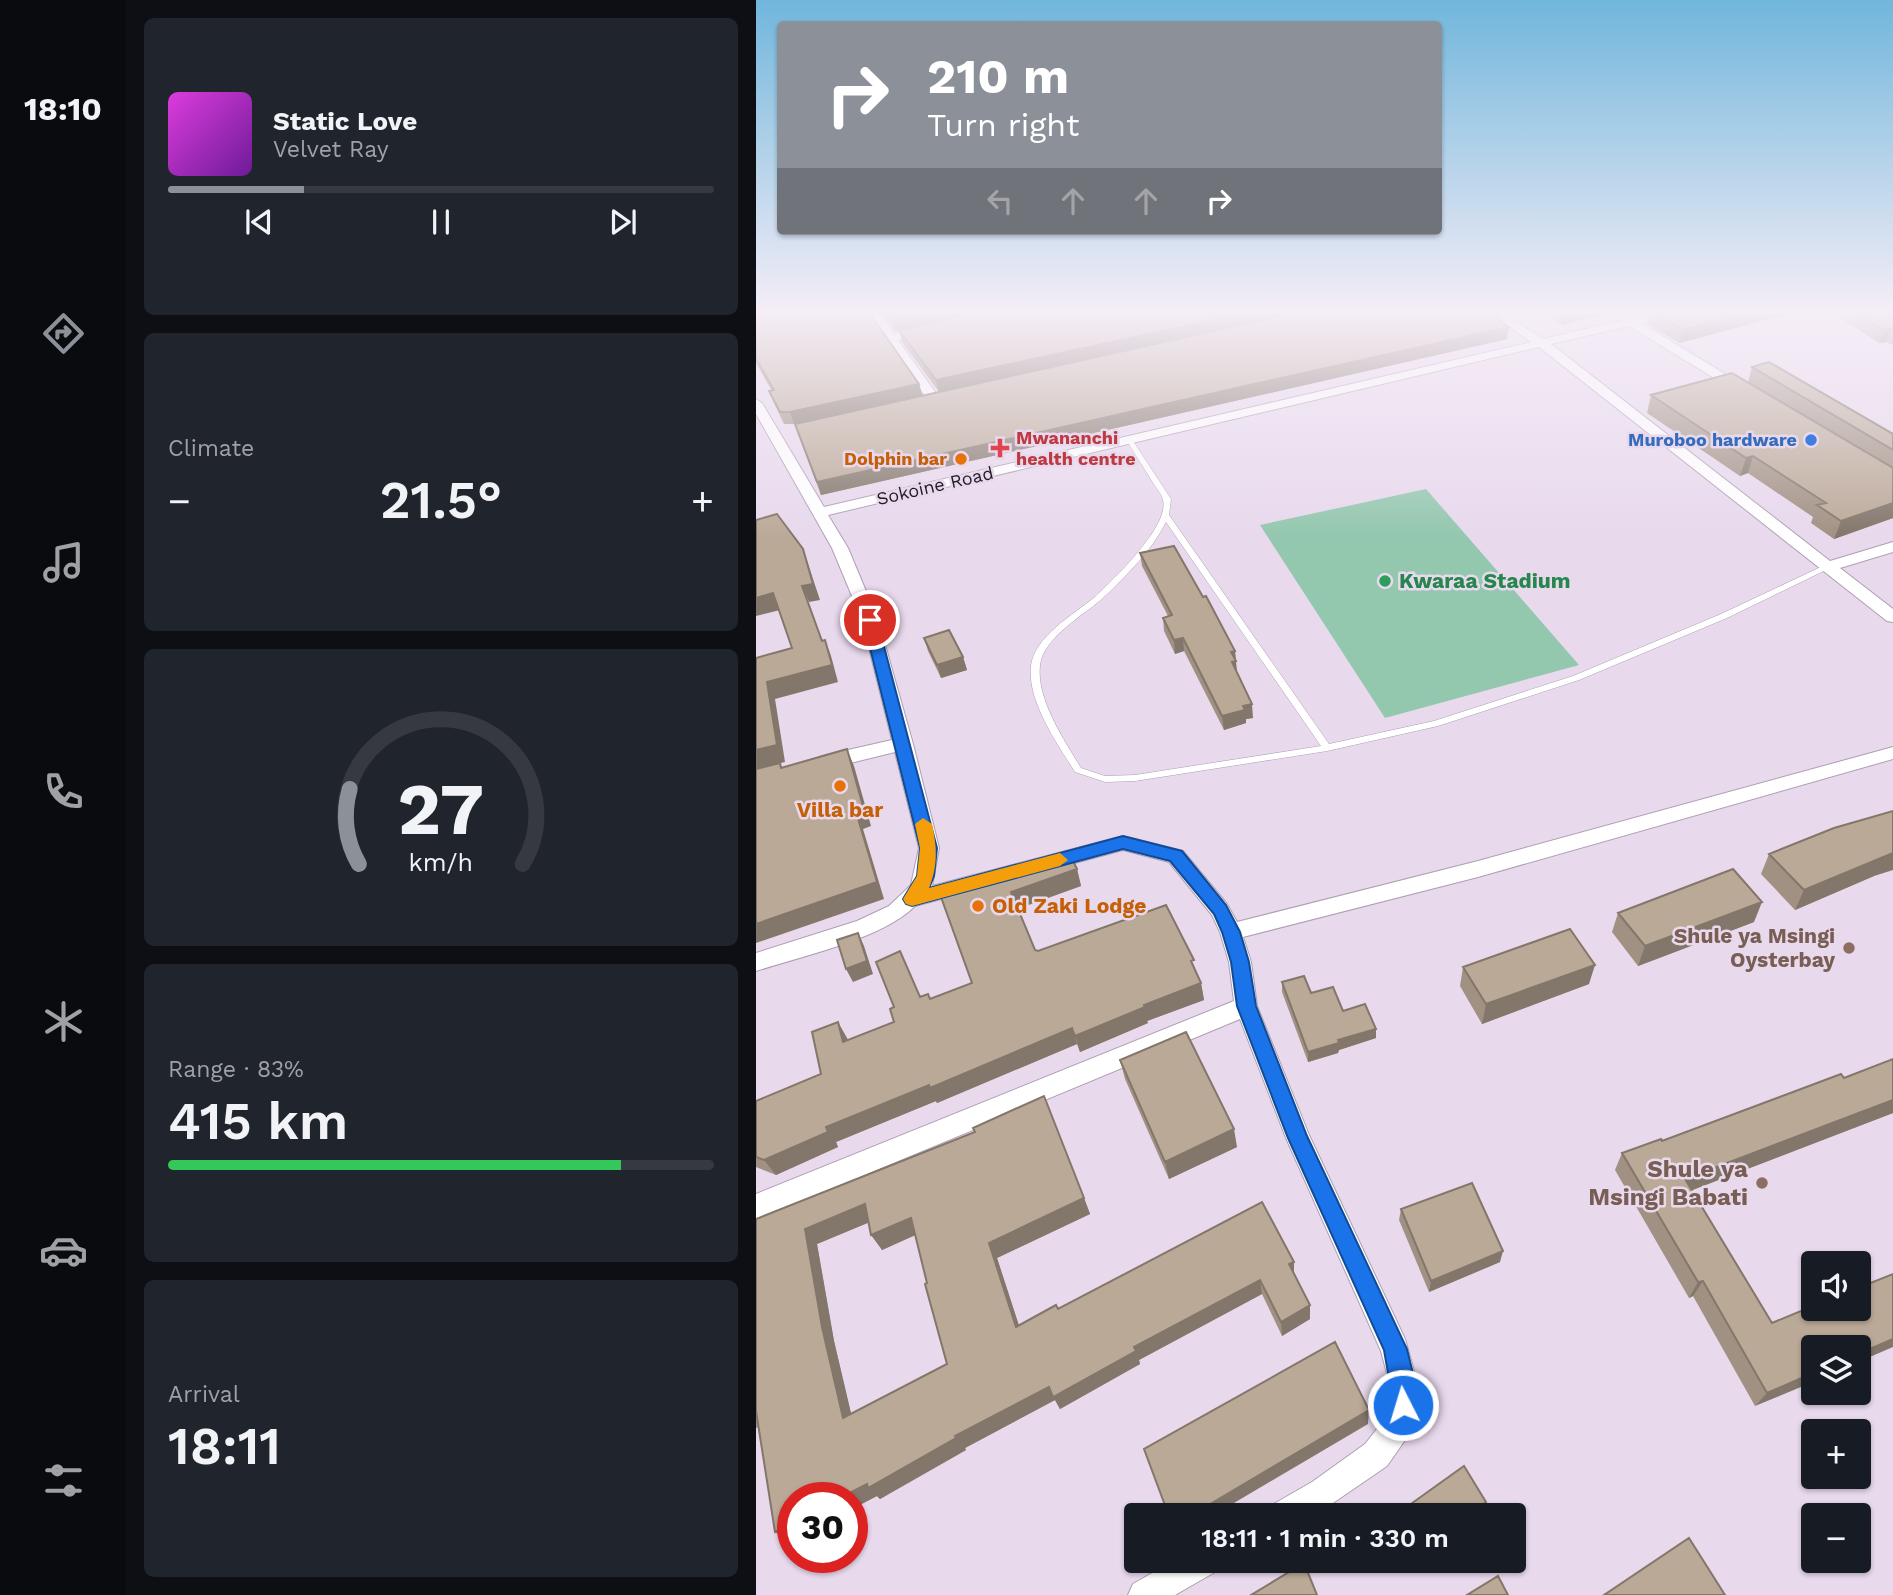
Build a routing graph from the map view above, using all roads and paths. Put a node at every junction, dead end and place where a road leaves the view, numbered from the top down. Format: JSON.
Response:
{"nodes":[{"id":1,"x":921,"y":388,"type":"edge"},
{"id":2,"x":1350,"y":388,"type":"edge"},
{"id":3,"x":1600,"y":388,"type":"edge"},
{"id":4,"x":1739,"y":388,"type":"edge"},
{"id":5,"x":1750,"y":395,"type":"edge"},
{"id":6,"x":948,"y":397,"type":"edge"},
{"id":7,"x":756,"y":404,"type":"edge"},
{"id":8,"x":1130,"y":442,"type":"junction"},
{"id":9,"x":819,"y":513,"type":"junction"},
{"id":10,"x":1166,"y":516,"type":"junction"},
{"id":11,"x":1893,"y":547,"type":"edge"},
{"id":12,"x":1828,"y":567,"type":"junction"},
{"id":13,"x":1893,"y":617,"type":"edge"},
{"id":14,"x":904,"y":744,"type":"junction"},
{"id":15,"x":1326,"y":748,"type":"junction"},
{"id":16,"x":1893,"y":752,"type":"edge"},
{"id":17,"x":810,"y":765,"type":"edge"},
{"id":18,"x":912,"y":899,"type":"junction"},
{"id":19,"x":1231,"y":932,"type":"junction"},
{"id":20,"x":756,"y":962,"type":"edge"},
{"id":21,"x":1247,"y":1006,"type":"junction"},
{"id":22,"x":756,"y":1207,"type":"edge"},
{"id":23,"x":1306,"y":1503,"type":"edge"},
{"id":24,"x":1183,"y":1573,"type":"edge"},
{"id":25,"x":1144,"y":1595,"type":"edge"}],
"edges":[{"from":1,"to":6,"type":"street"},
{"from":2,"to":8,"type":"street","name":"Sokoine Road"},
{"from":3,"to":12,"type":"street"},
{"from":4,"to":5,"type":"street"},
{"from":7,"to":9,"type":"street"},
{"from":8,"to":9,"type":"street","name":"Sokoine Road"},
{"from":8,"to":10,"type":"lane"},
{"from":9,"to":14,"type":"street"},
{"from":10,"to":15,"type":"lane"},
{"from":10,"to":15,"type":"lane"},
{"from":11,"to":12,"type":"street"},
{"from":12,"to":13,"type":"street"},
{"from":12,"to":15,"type":"lane"},
{"from":14,"to":17,"type":"street"},
{"from":14,"to":18,"type":"street"},
{"from":16,"to":19,"type":"street"},
{"from":18,"to":19,"type":"street"},
{"from":18,"to":20,"type":"street"},
{"from":19,"to":21,"type":"street"},
{"from":21,"to":22,"type":"street"},
{"from":21,"to":23,"type":"street"},
{"from":24,"to":25,"type":"street"}]}
